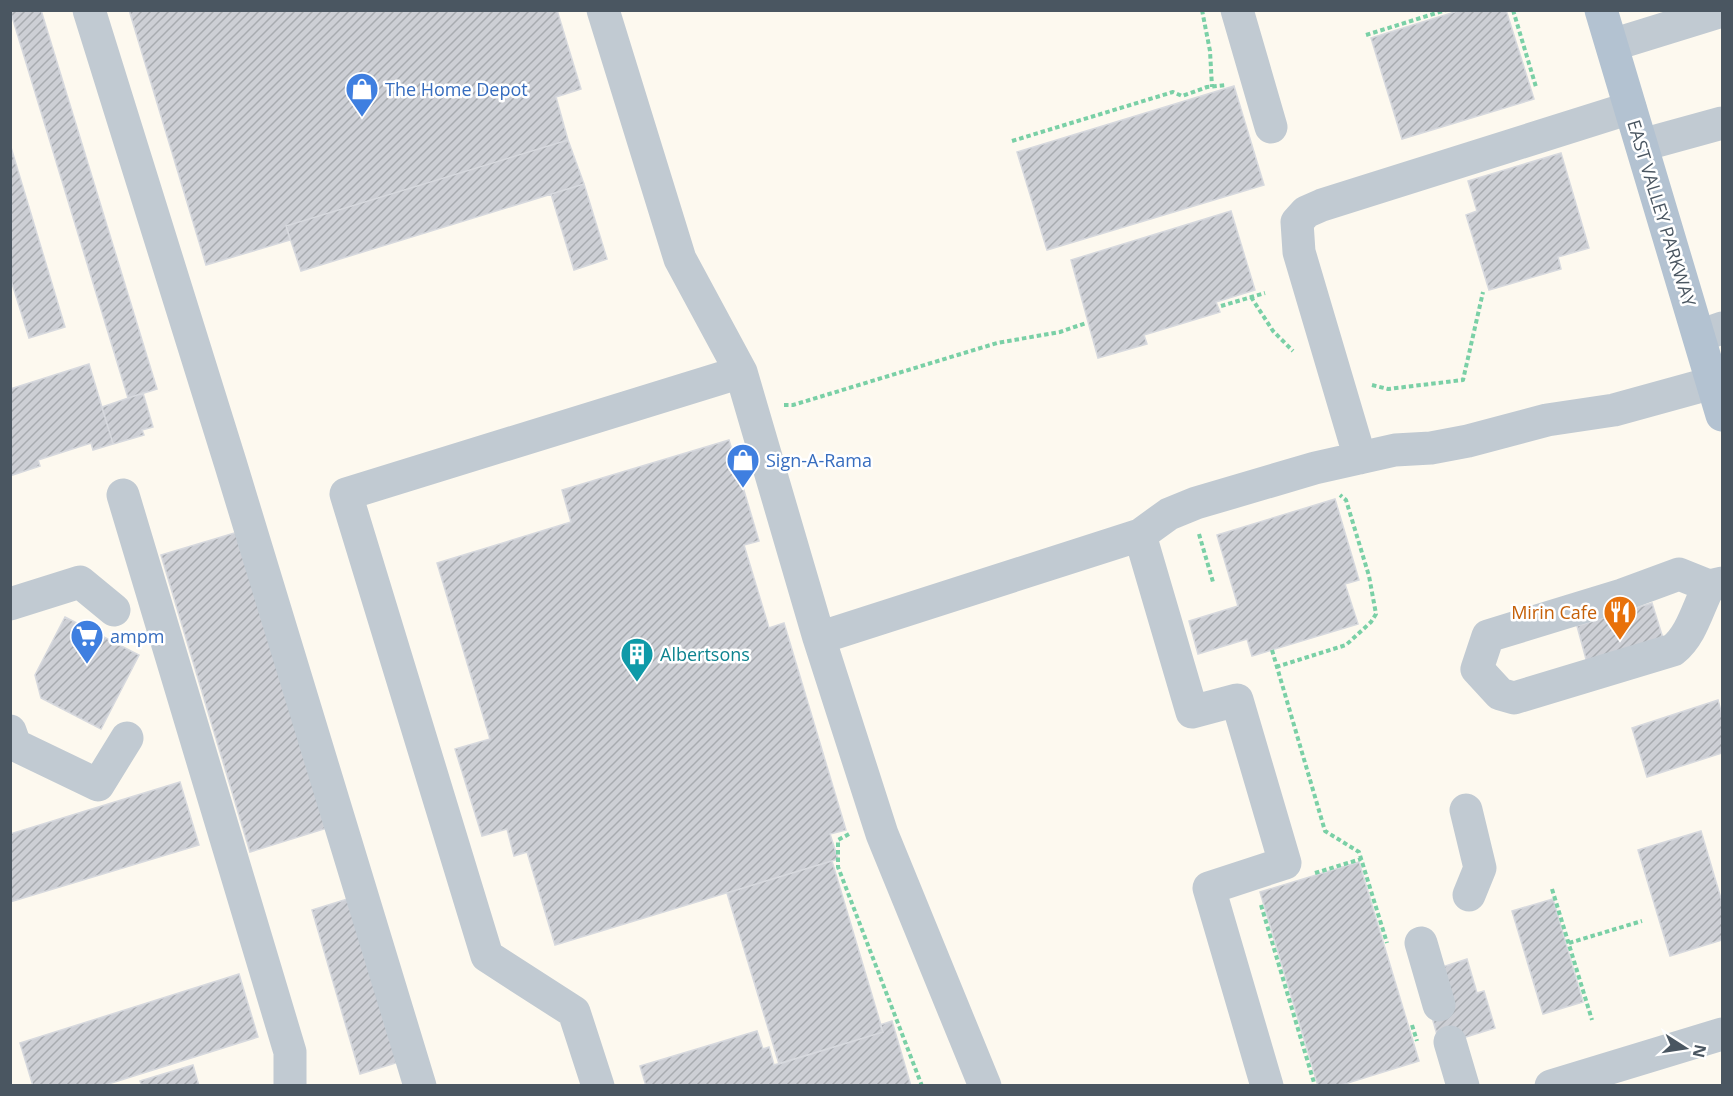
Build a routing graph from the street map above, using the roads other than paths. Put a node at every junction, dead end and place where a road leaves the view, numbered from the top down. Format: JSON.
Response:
{"nodes":[{"id":1,"x":89,"y":10,"type":"edge"},
{"id":2,"x":603,"y":10,"type":"edge"},
{"id":3,"x":1237,"y":10,"type":"edge"},
{"id":4,"x":1601,"y":10,"type":"edge"},
{"id":5,"x":1722,"y":11,"type":"edge"},
{"id":6,"x":1612,"y":45,"type":"junction"},
{"id":7,"x":1630,"y":108,"type":"junction"},
{"id":8,"x":1722,"y":123,"type":"edge"},
{"id":9,"x":1271,"y":127,"type":"dead end"},
{"id":10,"x":1642,"y":145,"type":"junction"},
{"id":11,"x":1711,"y":332,"type":"edge"},
{"id":12,"x":741,"y":372,"type":"junction"},
{"id":13,"x":1712,"y":383,"type":"junction"},
{"id":14,"x":1722,"y":415,"type":"edge"},
{"id":15,"x":1360,"y":458,"type":"junction"},
{"id":16,"x":123,"y":495,"type":"dead end"},
{"id":17,"x":1140,"y":535,"type":"junction"},
{"id":18,"x":1716,"y":585,"type":"edge"},
{"id":19,"x":10,"y":604,"type":"edge"},
{"id":20,"x":114,"y":610,"type":"dead end"},
{"id":21,"x":819,"y":638,"type":"junction"},
{"id":22,"x":10,"y":731,"type":"edge"},
{"id":23,"x":128,"y":738,"type":"dead end"},
{"id":24,"x":1466,"y":810,"type":"dead end"},
{"id":25,"x":1469,"y":895,"type":"dead end"},
{"id":26,"x":1421,"y":943,"type":"dead end"},
{"id":27,"x":1424,"y":1010,"type":"road end"},
{"id":28,"x":1722,"y":1034,"type":"edge"},
{"id":29,"x":1435,"y":1045,"type":"road end"},
{"id":30,"x":1564,"y":1084,"type":"edge"},
{"id":31,"x":290,"y":1086,"type":"edge"},
{"id":32,"x":420,"y":1086,"type":"edge"},
{"id":33,"x":598,"y":1086,"type":"edge"},
{"id":34,"x":985,"y":1086,"type":"edge"},
{"id":35,"x":1267,"y":1086,"type":"edge"},
{"id":36,"x":1463,"y":1086,"type":"edge"}],
"edges":[{"from":1,"to":32,"type":"street"},
{"from":2,"to":12,"type":"street"},
{"from":3,"to":9,"type":"street"},
{"from":4,"to":6,"type":"main road","name":"EAST VALLEY PARKWAY"},
{"from":5,"to":6,"type":"street"},
{"from":6,"to":7,"type":"main road","name":"EAST VALLEY PARKWAY"},
{"from":7,"to":10,"type":"main road","name":"EAST VALLEY PARKWAY"},
{"from":7,"to":15,"type":"street"},
{"from":8,"to":10,"type":"street"},
{"from":10,"to":11,"type":"main road","name":"EAST VALLEY PARKWAY"},
{"from":11,"to":13,"type":"main road","name":"EAST VALLEY PARKWAY"},
{"from":12,"to":21,"type":"street"},
{"from":12,"to":33,"type":"street"},
{"from":13,"to":14,"type":"main road","name":"EAST VALLEY PARKWAY"},
{"from":13,"to":15,"type":"street"},
{"from":15,"to":17,"type":"street"},
{"from":16,"to":31,"type":"street"},
{"from":17,"to":21,"type":"street"},
{"from":17,"to":35,"type":"street"},
{"from":18,"to":18,"type":"street"},
{"from":19,"to":20,"type":"street"},
{"from":21,"to":34,"type":"street"},
{"from":22,"to":23,"type":"street"},
{"from":24,"to":25,"type":"street"},
{"from":26,"to":27,"type":"street"},
{"from":28,"to":30,"type":"street"},
{"from":29,"to":36,"type":"street"}]}
